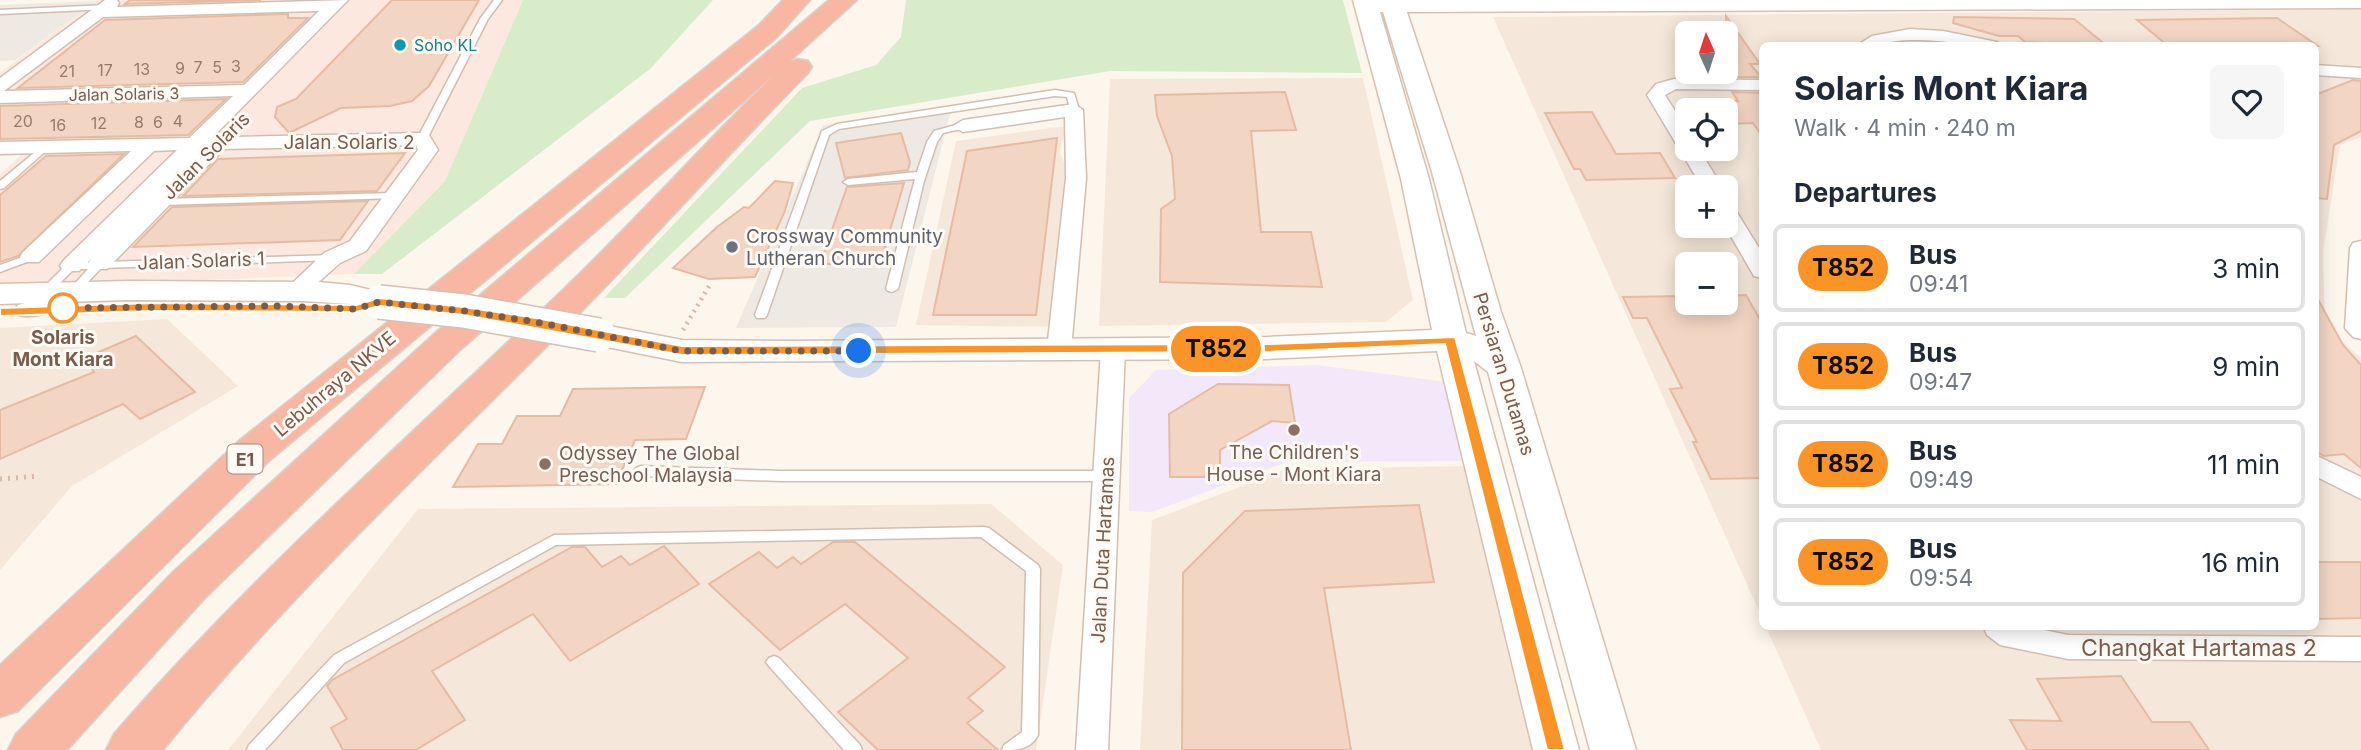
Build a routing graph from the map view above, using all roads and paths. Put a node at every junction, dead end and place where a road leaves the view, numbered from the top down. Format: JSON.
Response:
{"nodes":[{"id":1,"x":360,"y":0,"type":"edge"},
{"id":2,"x":498,"y":0,"type":"edge"},
{"id":3,"x":773,"y":0,"type":"edge"},
{"id":4,"x":797,"y":0,"type":"edge"},
{"id":5,"x":826,"y":0,"type":"edge"},
{"id":6,"x":844,"y":0,"type":"edge"},
{"id":7,"x":863,"y":0,"type":"edge"},
{"id":8,"x":2146,"y":1,"type":"edge"},
{"id":9,"x":2361,"y":1,"type":"edge"},
{"id":10,"x":337,"y":3,"type":"edge"},
{"id":11,"x":107,"y":6,"type":"edge"},
{"id":12,"x":1383,"y":8,"type":"edge"},
{"id":13,"x":0,"y":12,"type":"edge"},
{"id":14,"x":756,"y":42,"type":"junction"},
{"id":15,"x":794,"y":42,"type":"junction"},
{"id":16,"x":1871,"y":42,"type":"edge"},
{"id":17,"x":1975,"y":42,"type":"edge"},
{"id":18,"x":2319,"y":70,"type":"edge"},
{"id":19,"x":2361,"y":73,"type":"edge"},
{"id":20,"x":1759,"y":85,"type":"edge"},
{"id":21,"x":0,"y":87,"type":"edge"},
{"id":22,"x":248,"y":90,"type":"junction"},
{"id":23,"x":0,"y":97,"type":"edge"},
{"id":24,"x":1074,"y":110,"type":"junction"},
{"id":25,"x":963,"y":126,"type":"joint"},
{"id":26,"x":1675,"y":126,"type":"edge"},
{"id":27,"x":422,"y":139,"type":"junction"},
{"id":28,"x":194,"y":144,"type":"junction"},
{"id":29,"x":218,"y":144,"type":"junction"},
{"id":30,"x":149,"y":145,"type":"junction"},
{"id":31,"x":0,"y":148,"type":"edge"},
{"id":32,"x":45,"y":148,"type":"junction"},
{"id":33,"x":921,"y":175,"type":"junction"},
{"id":34,"x":848,"y":182,"type":"dead end"},
{"id":35,"x":0,"y":186,"type":"edge"},
{"id":36,"x":394,"y":196,"type":"junction"},
{"id":37,"x":161,"y":202,"type":"junction"},
{"id":38,"x":1738,"y":230,"type":"edge"},
{"id":39,"x":2361,"y":248,"type":"edge"},
{"id":40,"x":31,"y":257,"type":"joint"},
{"id":41,"x":332,"y":258,"type":"junction"},
{"id":42,"x":99,"y":264,"type":"junction"},
{"id":43,"x":1759,"y":266,"type":"edge"},
{"id":44,"x":0,"y":270,"type":"edge"},
{"id":45,"x":711,"y":283,"type":"dead end"},
{"id":46,"x":892,"y":289,"type":"dead end"},
{"id":47,"x":295,"y":292,"type":"junction"},
{"id":48,"x":41,"y":297,"type":"edge"},
{"id":49,"x":379,"y":302,"type":"junction"},
{"id":50,"x":1484,"y":312,"type":"junction"},
{"id":51,"x":761,"y":315,"type":"dead end"},
{"id":52,"x":683,"y":330,"type":"dead end"},
{"id":53,"x":2361,"y":332,"type":"edge"},
{"id":54,"x":1451,"y":340,"type":"junction"},
{"id":55,"x":1059,"y":344,"type":"junction"},
{"id":56,"x":1114,"y":350,"type":"junction"},
{"id":57,"x":1504,"y":368,"type":"junction"},
{"id":58,"x":2319,"y":466,"type":"edge"},
{"id":59,"x":641,"y":471,"type":"dead end"},
{"id":60,"x":40,"y":476,"type":"dead end"},
{"id":61,"x":1107,"y":476,"type":"junction"},
{"id":62,"x":0,"y":479,"type":"edge"},
{"id":63,"x":2361,"y":489,"type":"edge"},
{"id":64,"x":2003,"y":630,"type":"edge"},
{"id":65,"x":2361,"y":649,"type":"edge"},
{"id":66,"x":774,"y":662,"type":"dead end"},
{"id":67,"x":0,"y":696,"type":"edge"},
{"id":68,"x":34,"y":750,"type":"edge"},
{"id":69,"x":132,"y":750,"type":"edge"},
{"id":70,"x":255,"y":750,"type":"edge"},
{"id":71,"x":854,"y":750,"type":"edge"},
{"id":72,"x":1010,"y":750,"type":"edge"},
{"id":73,"x":1093,"y":750,"type":"edge"},
{"id":74,"x":1556,"y":750,"type":"edge"},
{"id":75,"x":1613,"y":750,"type":"edge"}],
"edges":[{"from":1,"to":29,"type":"street","name":"Jalan Solaris"},
{"from":2,"to":27,"type":"lane"},
{"from":3,"to":14,"type":"highway"},
{"from":4,"to":14,"type":"highway","name":"Lebuhraya NKVE"},
{"from":5,"to":15,"type":"highway"},
{"from":6,"to":15,"type":"highway"},
{"from":7,"to":69,"type":"highway"},
{"from":8,"to":9,"type":"street"},
{"from":8,"to":12,"type":"street"},
{"from":10,"to":11,"type":"street"},
{"from":10,"to":22,"type":"street","name":"Jalan Solaris"},
{"from":11,"to":13,"type":"lane"},
{"from":11,"to":21,"type":"street"},
{"from":12,"to":50,"type":"street","name":"Persiaran Dutamas"},
{"from":12,"to":54,"type":"street","name":"Persiaran Dutamas"},
{"from":14,"to":67,"type":"highway","name":"Lebuhraya NKVE","number":"E1"},
{"from":15,"to":68,"type":"highway"},
{"from":16,"to":17,"type":"street"},
{"from":18,"to":19,"type":"street"},
{"from":20,"to":26,"type":"street"},
{"from":22,"to":23,"type":"street","name":"Jalan Solaris 3"},
{"from":22,"to":28,"type":"street","name":"Jalan Solaris"},
{"from":24,"to":25,"type":"street"},
{"from":24,"to":51,"type":"lane"},
{"from":24,"to":55,"type":"street"},
{"from":25,"to":33,"type":"lane"},
{"from":27,"to":29,"type":"street","name":"Jalan Solaris 2"},
{"from":27,"to":36,"type":"street","name":"Jalan Solaris 2"},
{"from":28,"to":29,"type":"street","name":"Jalan Solaris 2"},
{"from":28,"to":30,"type":"street","name":"Jalan Solaris 2"},
{"from":28,"to":48,"type":"street","name":"Jalan Solaris"},
{"from":29,"to":37,"type":"street","name":"Jalan Solaris"},
{"from":30,"to":32,"type":"street","name":"Jalan Solaris 2"},
{"from":30,"to":40,"type":"street"},
{"from":31,"to":32,"type":"street","name":"Jalan Solaris 2"},
{"from":32,"to":35,"type":"lane"},
{"from":33,"to":34,"type":"lane"},
{"from":33,"to":46,"type":"lane"},
{"from":36,"to":37,"type":"lane"},
{"from":36,"to":41,"type":"street","name":"Jalan Solaris 2"},
{"from":37,"to":42,"type":"street","name":"Jalan Solaris"},
{"from":38,"to":43,"type":"street"},
{"from":39,"to":53,"type":"street"},
{"from":40,"to":44,"type":"lane"},
{"from":41,"to":42,"type":"lane","name":"Jalan Solaris 1"},
{"from":41,"to":47,"type":"street","name":"Jalan Solaris 2"},
{"from":42,"to":48,"type":"lane","name":"Jalan Solaris"},
{"from":42,"to":48,"type":"lane","name":"Jalan Solaris 1"},
{"from":45,"to":52,"type":"path"},
{"from":47,"to":48,"type":"street"},
{"from":47,"to":49,"type":"street"},
{"from":48,"to":49,"type":"street"},
{"from":49,"to":55,"type":"street","bridge":true},
{"from":50,"to":54,"type":"street"},
{"from":50,"to":57,"type":"street","name":"Persiaran Dutamas"},
{"from":54,"to":56,"type":"street"},
{"from":54,"to":57,"type":"street"},
{"from":54,"to":74,"type":"street","name":"Persiaran Dutamas"},
{"from":55,"to":56,"type":"street"},
{"from":56,"to":61,"type":"street","name":"Jalan Duta Hartamas"},
{"from":57,"to":75,"type":"street","name":"Persiaran Dutamas"},
{"from":58,"to":63,"type":"street"},
{"from":59,"to":61,"type":"lane"},
{"from":60,"to":62,"type":"path"},
{"from":61,"to":73,"type":"street","name":"Jalan Duta Hartamas"},
{"from":64,"to":65,"type":"street","name":"Changkat Hartamas 2"},
{"from":66,"to":71,"type":"lane"},
{"from":70,"to":72,"type":"lane"}]}
